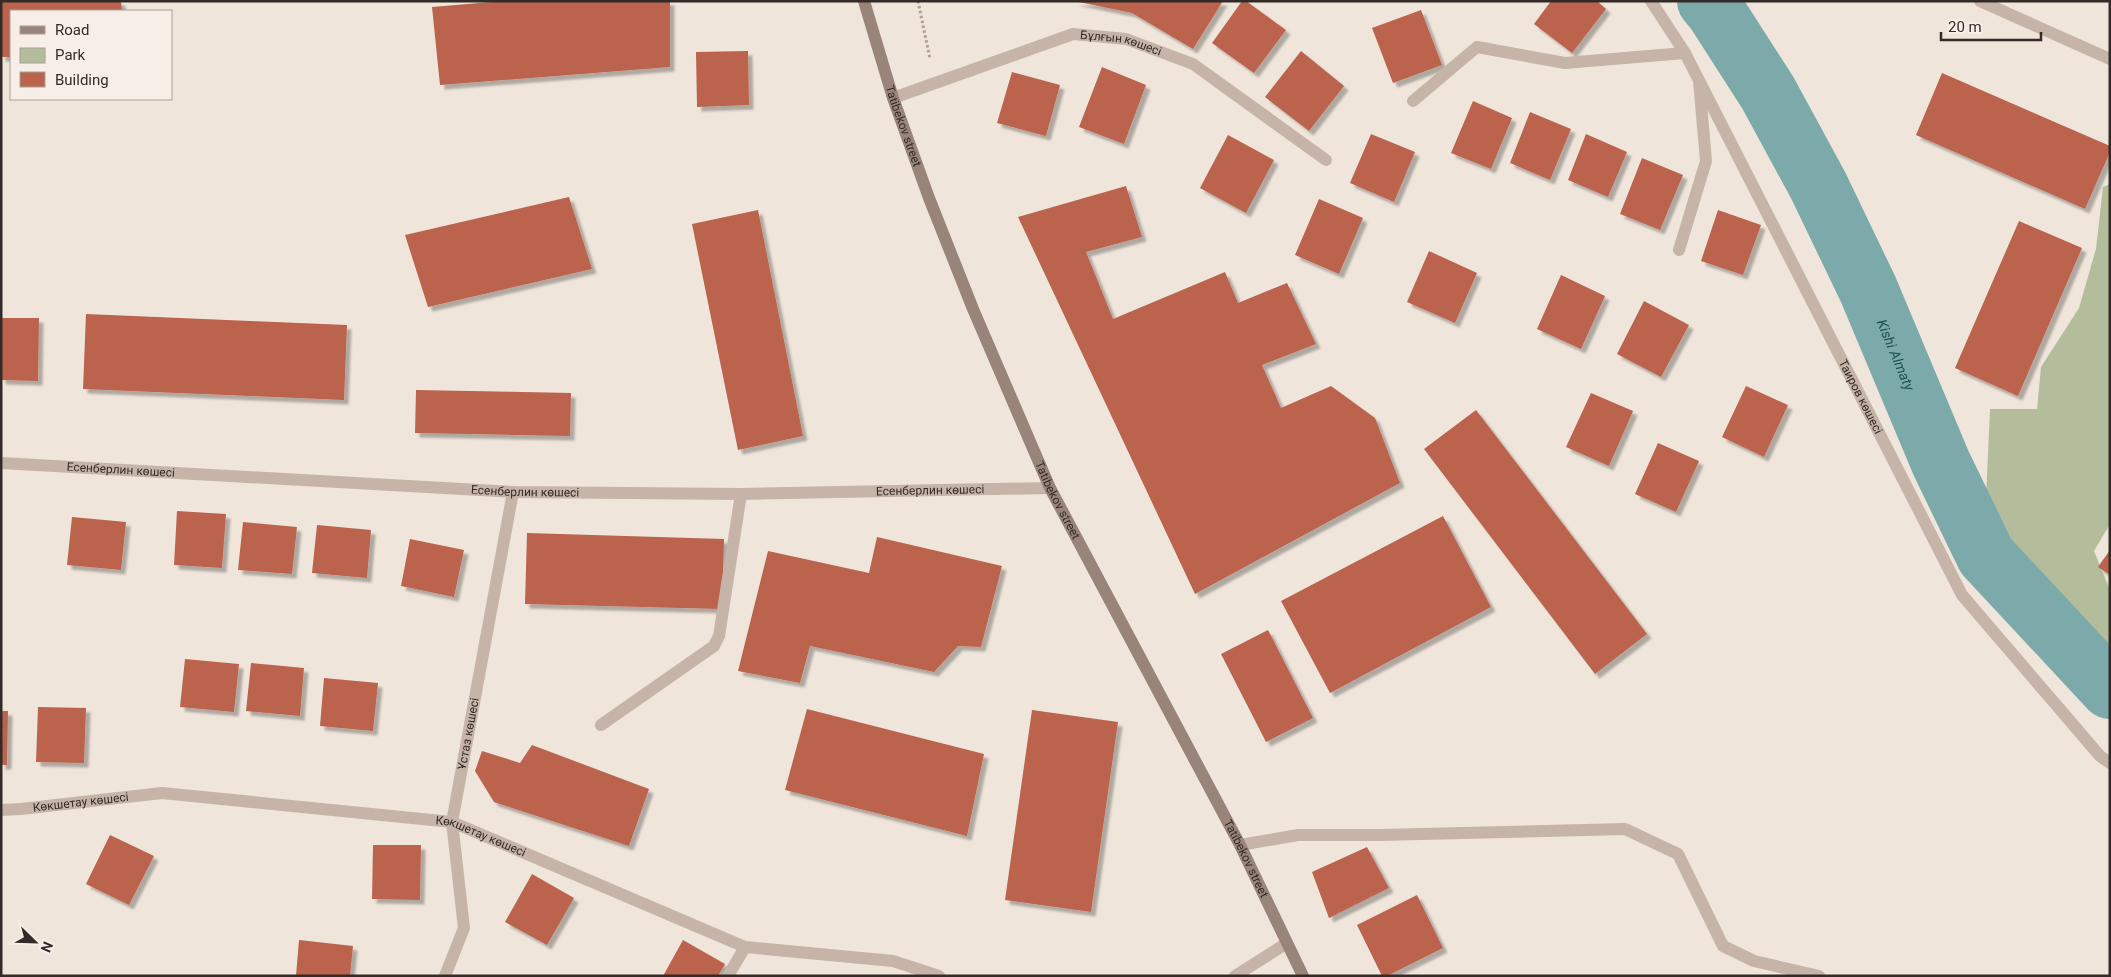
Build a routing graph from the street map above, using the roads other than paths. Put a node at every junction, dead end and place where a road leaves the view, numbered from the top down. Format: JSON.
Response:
{"nodes":[{"id":1,"x":864,"y":1,"type":"edge"},
{"id":2,"x":1651,"y":1,"type":"edge"},
{"id":3,"x":1980,"y":1,"type":"edge"},
{"id":4,"x":1685,"y":53,"type":"junction"},
{"id":5,"x":2110,"y":60,"type":"edge"},
{"id":6,"x":1699,"y":81,"type":"junction"},
{"id":7,"x":893,"y":98,"type":"junction"},
{"id":8,"x":1413,"y":101,"type":"dead end"},
{"id":9,"x":1326,"y":160,"type":"dead end"},
{"id":10,"x":1679,"y":250,"type":"dead end"},
{"id":11,"x":1,"y":463,"type":"edge"},
{"id":12,"x":1050,"y":488,"type":"junction"},
{"id":13,"x":514,"y":492,"type":"junction"},
{"id":14,"x":741,"y":494,"type":"junction"},
{"id":15,"x":602,"y":725,"type":"dead end"},
{"id":16,"x":2110,"y":763,"type":"edge"},
{"id":17,"x":1,"y":810,"type":"edge"},
{"id":18,"x":452,"y":822,"type":"junction"},
{"id":19,"x":1240,"y":845,"type":"junction"},
{"id":20,"x":1287,"y":943,"type":"junction"},
{"id":21,"x":745,"y":947,"type":"junction"},
{"id":22,"x":445,"y":976,"type":"edge"},
{"id":23,"x":728,"y":976,"type":"edge"},
{"id":24,"x":940,"y":976,"type":"edge"},
{"id":25,"x":1235,"y":976,"type":"edge"},
{"id":26,"x":1303,"y":976,"type":"edge"},
{"id":27,"x":1819,"y":976,"type":"edge"}],
"edges":[{"from":1,"to":7,"type":"main road","name":"Tatibekov street"},
{"from":2,"to":4,"type":"street","name":"Таиров көшесі"},
{"from":3,"to":5,"type":"street"},
{"from":4,"to":6,"type":"street","name":"Таиров көшесі"},
{"from":4,"to":8,"type":"street"},
{"from":6,"to":10,"type":"street"},
{"from":6,"to":16,"type":"street","name":"Таиров көшесі"},
{"from":7,"to":9,"type":"street","name":"Бұлғын көшесі"},
{"from":7,"to":12,"type":"main road","name":"Tatibekov street"},
{"from":11,"to":13,"type":"street","name":"Есенберлин көшесі"},
{"from":12,"to":14,"type":"street","name":"Есенберлин көшесі"},
{"from":12,"to":19,"type":"main road","name":"Tatibekov street"},
{"from":13,"to":14,"type":"street","name":"Есенберлин көшесі"},
{"from":13,"to":18,"type":"street","name":"Ұстаз көшесі"},
{"from":14,"to":15,"type":"street"},
{"from":17,"to":18,"type":"street","name":"Көкшетау көшесі"},
{"from":18,"to":21,"type":"street","name":"Көкшетау көшесі"},
{"from":18,"to":22,"type":"street","name":"Ұстаз көшесі"},
{"from":19,"to":20,"type":"main road","name":"Tatibekov street"},
{"from":19,"to":27,"type":"street"},
{"from":20,"to":25,"type":"street"},
{"from":20,"to":26,"type":"main road","name":"Tatibekov street"},
{"from":21,"to":23,"type":"street"},
{"from":21,"to":24,"type":"street","name":"Көкшетау көшесі"}]}
